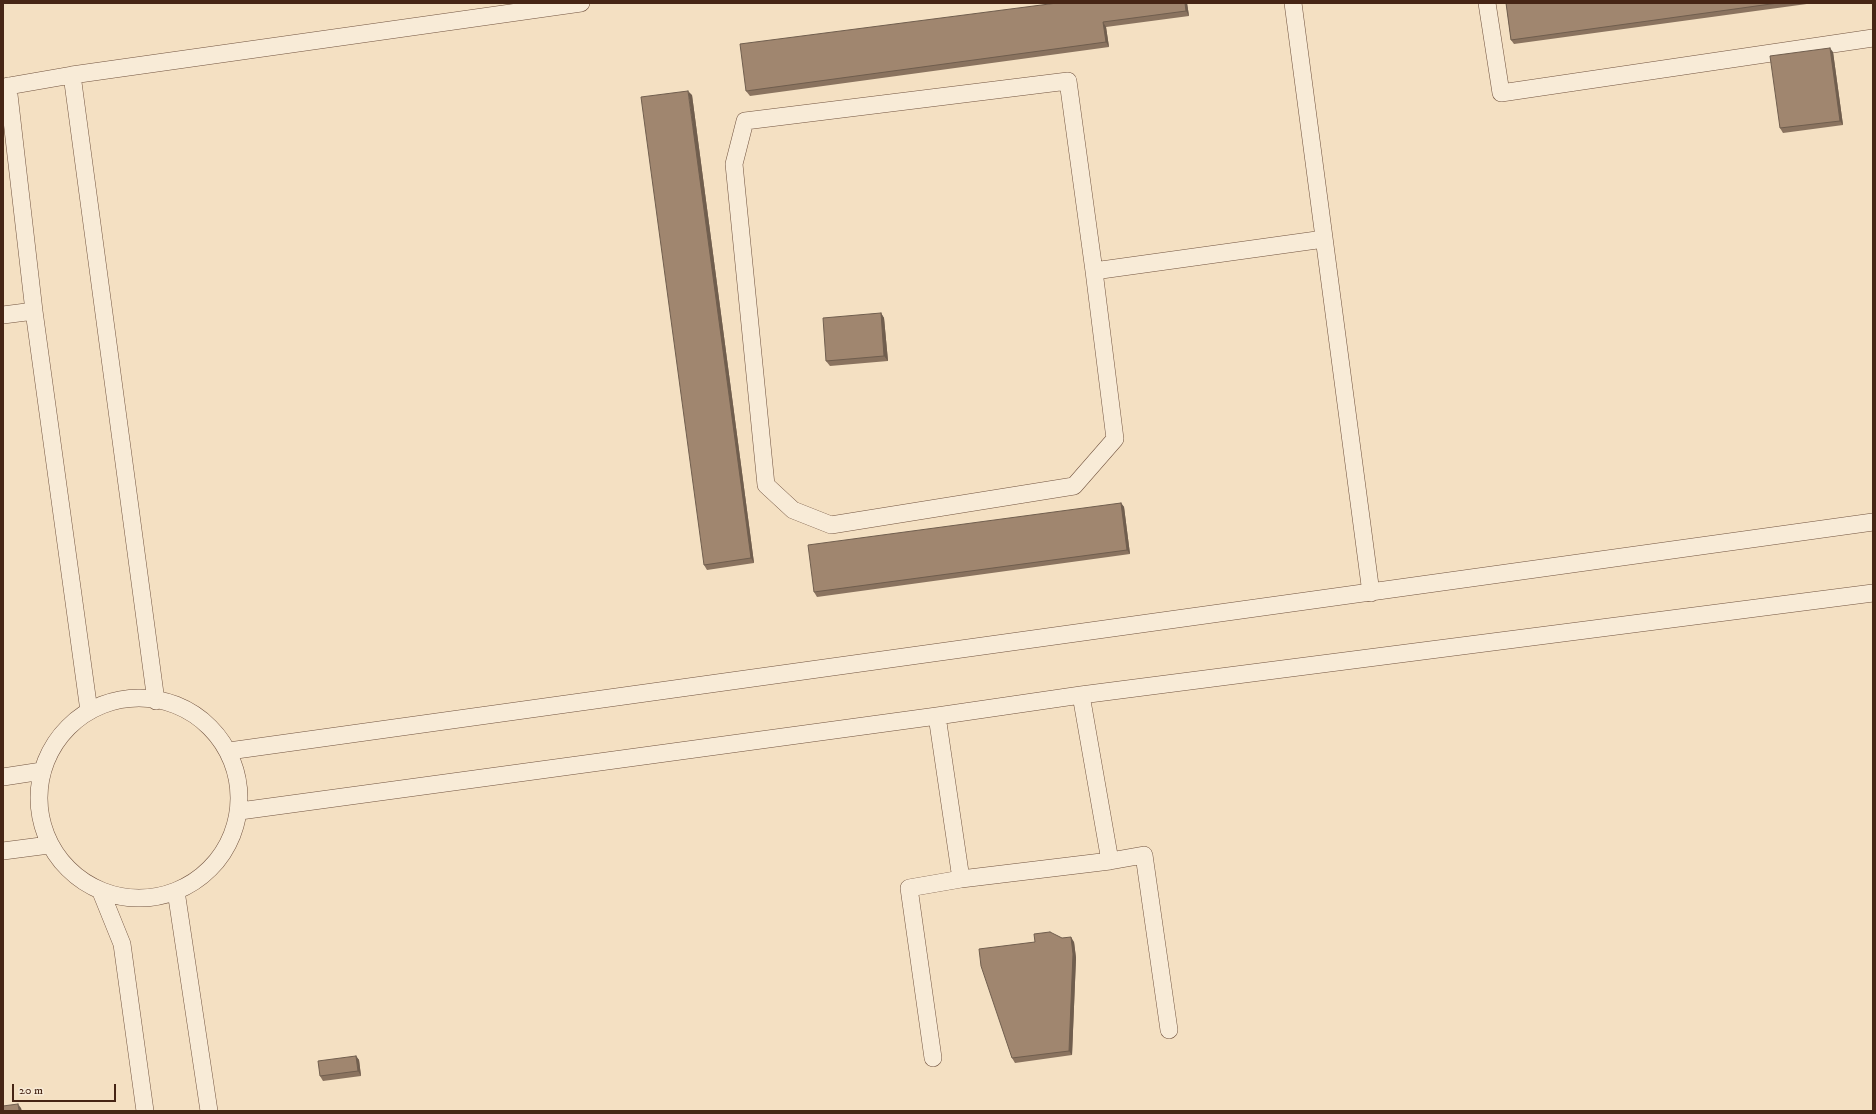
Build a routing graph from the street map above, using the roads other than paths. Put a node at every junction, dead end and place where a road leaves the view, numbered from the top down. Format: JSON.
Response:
{"nodes":[{"id":1,"x":581,"y":3,"type":"edge"},
{"id":2,"x":1293,"y":3,"type":"edge"},
{"id":3,"x":1487,"y":3,"type":"edge"},
{"id":4,"x":1873,"y":38,"type":"edge"},
{"id":5,"x":72,"y":75,"type":"junction"},
{"id":6,"x":5,"y":87,"type":"edge"},
{"id":7,"x":1324,"y":239,"type":"junction"},
{"id":8,"x":1094,"y":271,"type":"junction"},
{"id":9,"x":34,"y":311,"type":"junction"},
{"id":10,"x":3,"y":315,"type":"edge"},
{"id":11,"x":1873,"y":522,"type":"edge"},
{"id":12,"x":1370,"y":593,"type":"junction"},
{"id":13,"x":1873,"y":593,"type":"edge"},
{"id":14,"x":1081,"y":694,"type":"junction"},
{"id":15,"x":156,"y":701,"type":"junction"},
{"id":16,"x":89,"y":711,"type":"junction"},
{"id":17,"x":937,"y":716,"type":"junction"},
{"id":18,"x":229,"y":751,"type":"junction"},
{"id":19,"x":42,"y":771,"type":"junction"},
{"id":20,"x":3,"y":777,"type":"edge"},
{"id":21,"x":240,"y":811,"type":"junction"},
{"id":22,"x":50,"y":845,"type":"junction"},
{"id":23,"x":3,"y":851,"type":"edge"},
{"id":24,"x":1110,"y":862,"type":"junction"},
{"id":25,"x":961,"y":879,"type":"junction"},
{"id":26,"x":176,"y":891,"type":"junction"},
{"id":27,"x":101,"y":892,"type":"junction"},
{"id":28,"x":1169,"y":1030,"type":"dead end"},
{"id":29,"x":933,"y":1058,"type":"dead end"},
{"id":30,"x":145,"y":1111,"type":"edge"},
{"id":31,"x":209,"y":1111,"type":"edge"}],
"edges":[{"from":1,"to":5,"type":"lane"},
{"from":2,"to":7,"type":"lane"},
{"from":3,"to":4,"type":"lane"},
{"from":5,"to":6,"type":"lane"},
{"from":5,"to":15,"type":"lane"},
{"from":6,"to":9,"type":"lane"},
{"from":7,"to":8,"type":"lane"},
{"from":7,"to":12,"type":"lane"},
{"from":8,"to":8,"type":"lane"},
{"from":9,"to":10,"type":"lane"},
{"from":9,"to":16,"type":"lane"},
{"from":11,"to":12,"type":"lane"},
{"from":12,"to":18,"type":"lane"},
{"from":13,"to":14,"type":"lane"},
{"from":14,"to":17,"type":"lane"},
{"from":14,"to":24,"type":"lane"},
{"from":15,"to":16,"type":"lane"},
{"from":15,"to":18,"type":"lane"},
{"from":16,"to":19,"type":"lane"},
{"from":17,"to":21,"type":"lane"},
{"from":17,"to":25,"type":"lane"},
{"from":18,"to":21,"type":"lane"},
{"from":19,"to":20,"type":"lane"},
{"from":19,"to":22,"type":"lane"},
{"from":21,"to":26,"type":"lane"},
{"from":22,"to":23,"type":"lane"},
{"from":22,"to":27,"type":"lane"},
{"from":24,"to":25,"type":"lane"},
{"from":24,"to":28,"type":"lane"},
{"from":25,"to":29,"type":"lane"},
{"from":26,"to":27,"type":"lane"},
{"from":26,"to":31,"type":"lane"},
{"from":27,"to":30,"type":"lane"}]}
